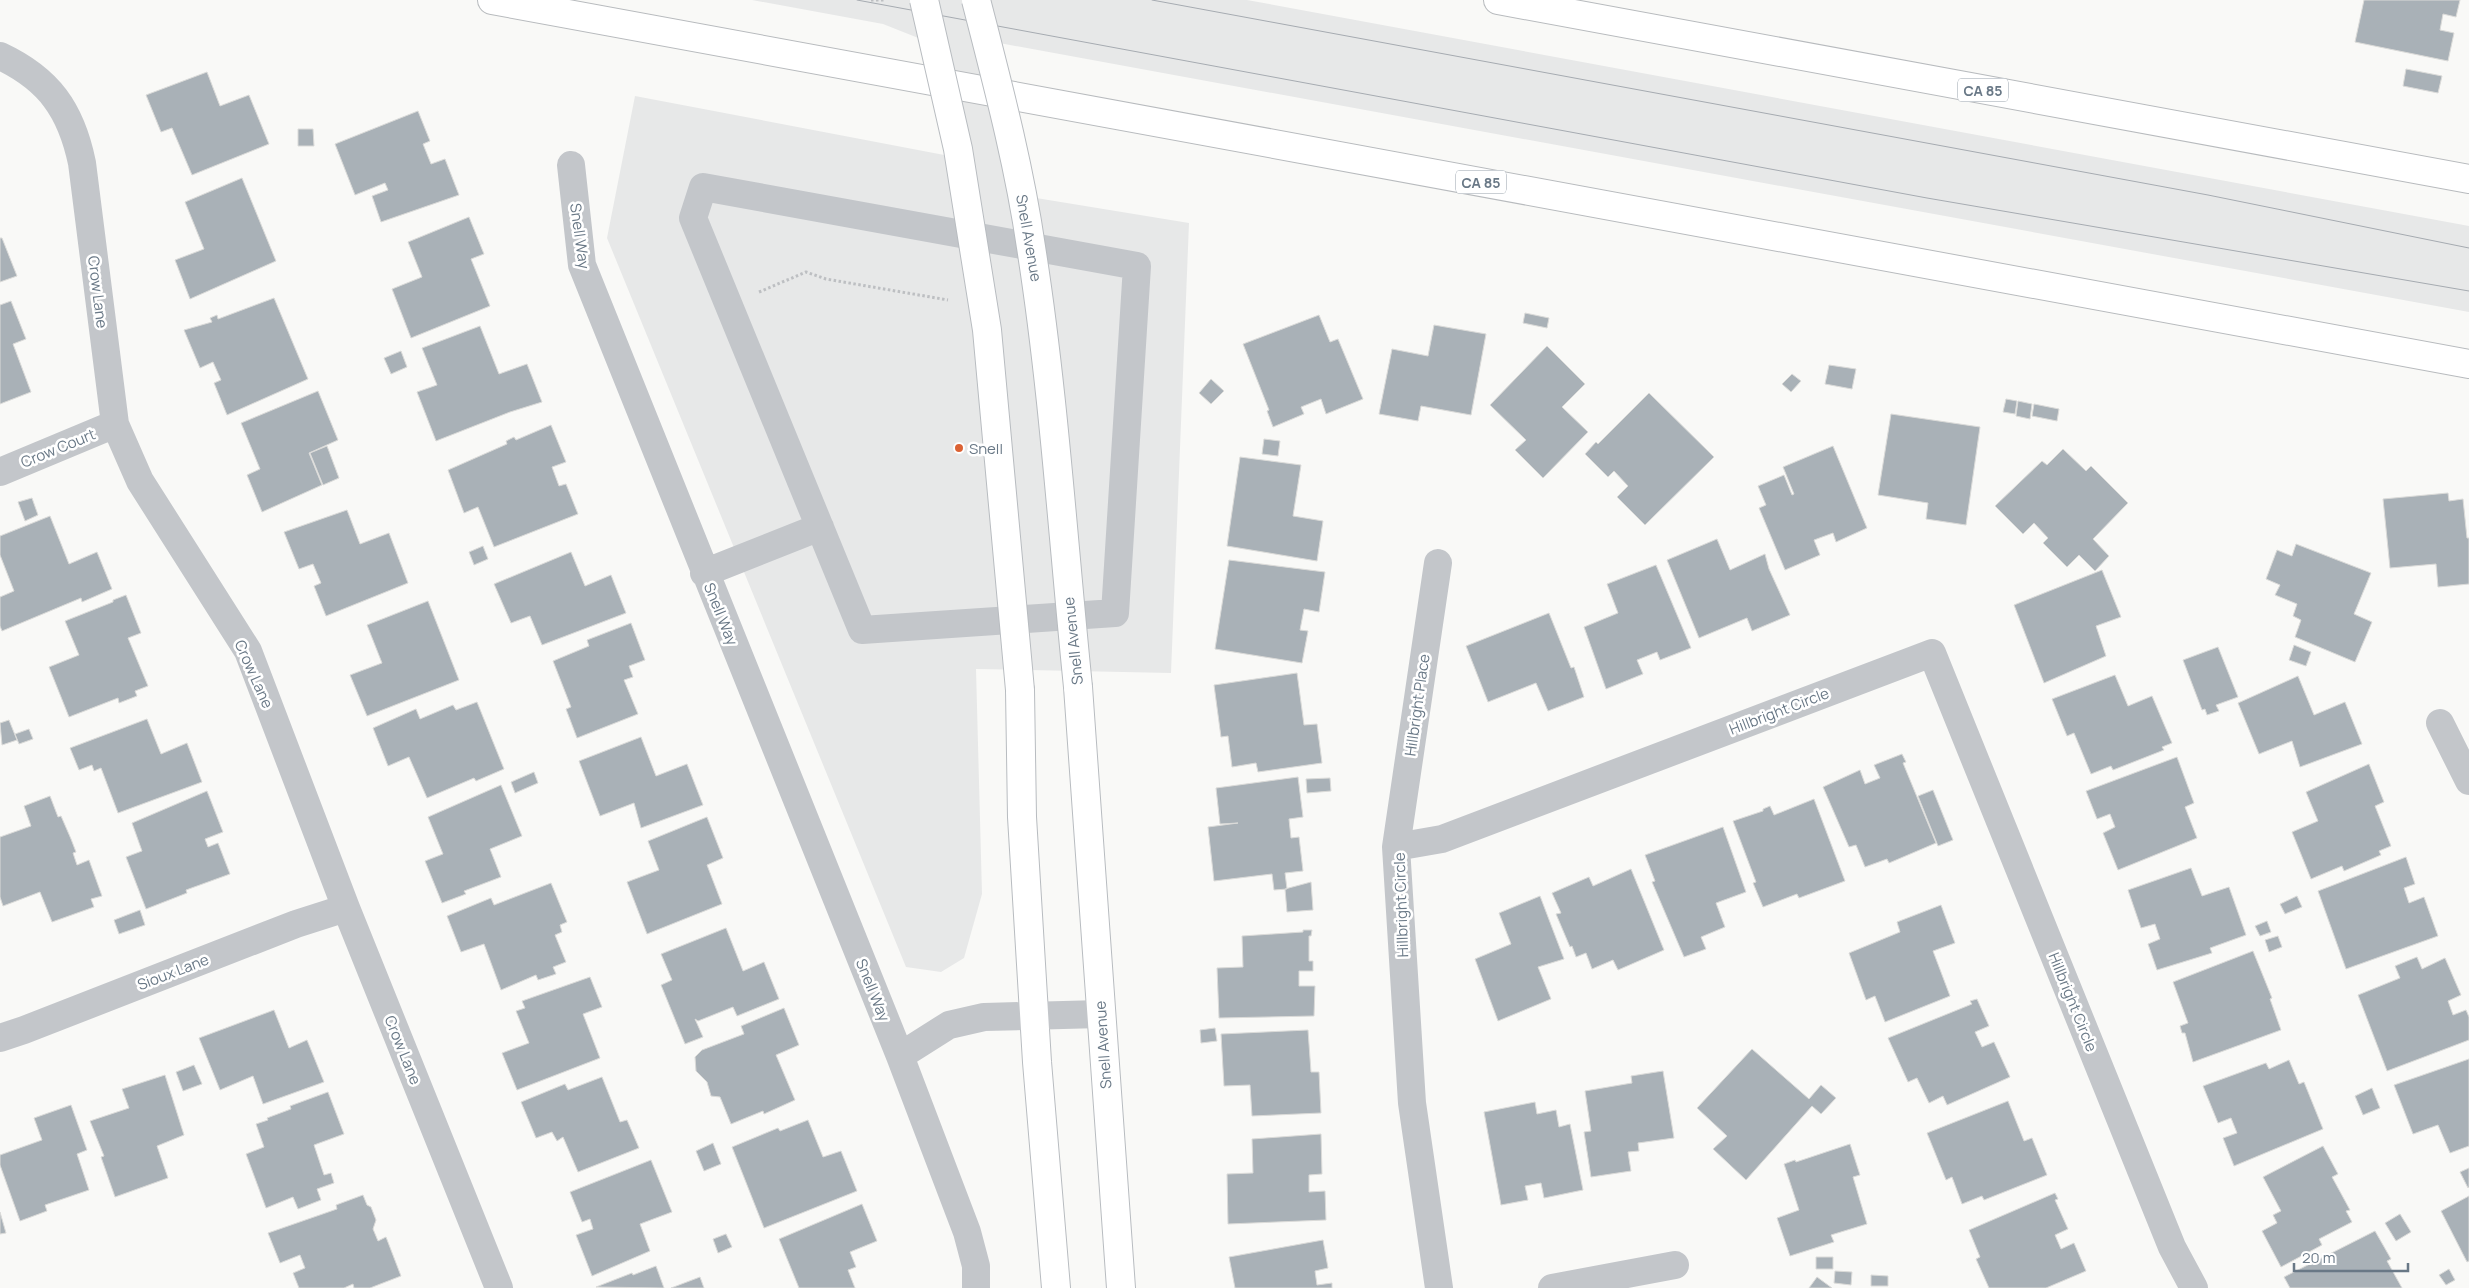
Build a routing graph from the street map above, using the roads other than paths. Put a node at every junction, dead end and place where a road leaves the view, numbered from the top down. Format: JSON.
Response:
{"nodes":[{"id":1,"x":492,"y":0,"type":"edge"},
{"id":2,"x":924,"y":0,"type":"edge"},
{"id":3,"x":976,"y":0,"type":"edge"},
{"id":4,"x":1498,"y":0,"type":"edge"},
{"id":5,"x":0,"y":56,"type":"edge"},
{"id":6,"x":571,"y":165,"type":"dead end"},
{"id":7,"x":2469,"y":179,"type":"edge"},
{"id":8,"x":2469,"y":364,"type":"edge"},
{"id":9,"x":115,"y":424,"type":"junction"},
{"id":10,"x":0,"y":472,"type":"edge"},
{"id":11,"x":820,"y":527,"type":"junction"},
{"id":12,"x":1438,"y":563,"type":"dead end"},
{"id":13,"x":704,"y":573,"type":"junction"},
{"id":14,"x":2440,"y":723,"type":"dead end"},
{"id":15,"x":2469,"y":781,"type":"edge"},
{"id":16,"x":1396,"y":847,"type":"junction"},
{"id":17,"x":346,"y":908,"type":"junction"},
{"id":18,"x":1036,"y":1014,"type":"junction"},
{"id":19,"x":1101,"y":1014,"type":"junction"},
{"id":20,"x":0,"y":1038,"type":"edge"},
{"id":21,"x":900,"y":1056,"type":"junction"},
{"id":22,"x":1675,"y":1265,"type":"dead end"},
{"id":23,"x":500,"y":1288,"type":"edge"},
{"id":24,"x":976,"y":1288,"type":"edge"},
{"id":25,"x":1056,"y":1288,"type":"edge"},
{"id":26,"x":1121,"y":1288,"type":"edge"},
{"id":27,"x":1439,"y":1288,"type":"edge"},
{"id":28,"x":1552,"y":1288,"type":"edge"},
{"id":29,"x":2194,"y":1288,"type":"edge"}],
"edges":[{"from":1,"to":8,"type":"main road","number":"CA 85"},
{"from":2,"to":18,"type":"main road","bridge":true},
{"from":3,"to":19,"type":"main road","name":"Snell Avenue","bridge":true},
{"from":4,"to":7,"type":"main road","number":"CA 85"},
{"from":5,"to":9,"type":"street","name":"Crow Lane"},
{"from":6,"to":13,"type":"street","name":"Snell Way"},
{"from":9,"to":10,"type":"street","name":"Crow Court"},
{"from":9,"to":17,"type":"street","name":"Crow Lane"},
{"from":11,"to":11,"type":"street"},
{"from":11,"to":13,"type":"street"},
{"from":12,"to":16,"type":"street","name":"Hillbright Place"},
{"from":13,"to":21,"type":"street","name":"Snell Way"},
{"from":14,"to":15,"type":"street"},
{"from":16,"to":27,"type":"street","name":"Hillbright Circle"},
{"from":16,"to":29,"type":"street","name":"Hillbright Circle"},
{"from":17,"to":20,"type":"street","name":"Sioux Lane"},
{"from":17,"to":23,"type":"street","name":"Crow Lane"},
{"from":18,"to":19,"type":"street"},
{"from":18,"to":21,"type":"street"},
{"from":18,"to":25,"type":"main road"},
{"from":19,"to":26,"type":"main road","name":"Snell Avenue"},
{"from":21,"to":24,"type":"street","name":"Snell Way"},
{"from":22,"to":28,"type":"street"}]}
